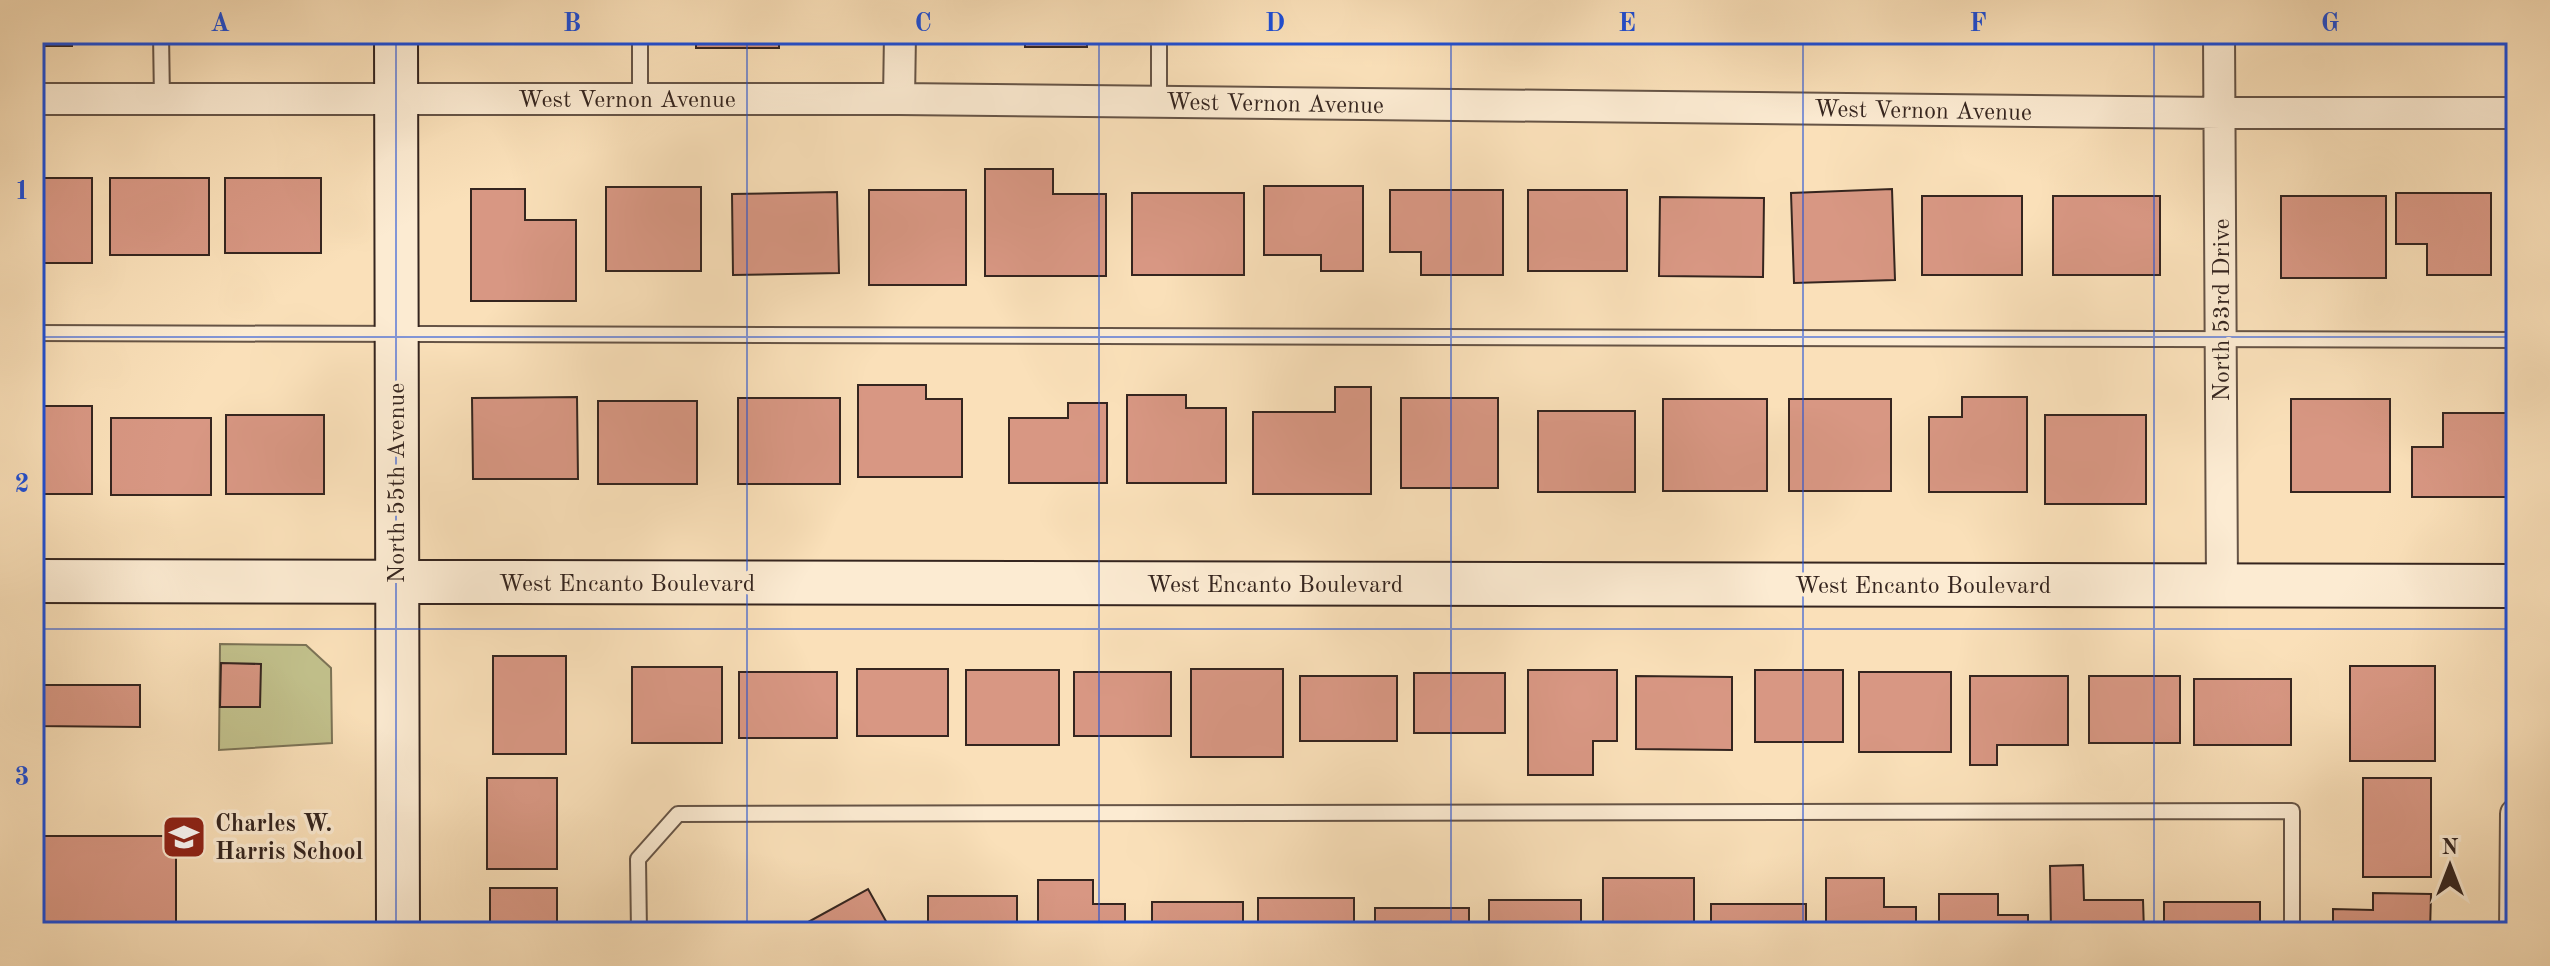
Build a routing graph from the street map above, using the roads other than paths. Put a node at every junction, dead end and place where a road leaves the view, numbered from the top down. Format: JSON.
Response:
{"nodes":[{"id":1,"x":161,"y":34,"type":"edge"},
{"id":2,"x":396,"y":34,"type":"edge"},
{"id":3,"x":640,"y":34,"type":"edge"},
{"id":4,"x":900,"y":34,"type":"edge"},
{"id":5,"x":1159,"y":34,"type":"edge"},
{"id":6,"x":2219,"y":34,"type":"edge"},
{"id":7,"x":34,"y":99,"type":"edge"},
{"id":8,"x":640,"y":99,"type":"junction"},
{"id":9,"x":899,"y":99,"type":"junction"},
{"id":10,"x":162,"y":100,"type":"junction"},
{"id":11,"x":396,"y":100,"type":"junction"},
{"id":12,"x":1159,"y":102,"type":"junction"},
{"id":13,"x":2221,"y":113,"type":"junction"},
{"id":14,"x":2516,"y":113,"type":"edge"},
{"id":15,"x":34,"y":333,"type":"edge"},
{"id":16,"x":397,"y":335,"type":"junction"},
{"id":17,"x":2222,"y":339,"type":"junction"},
{"id":18,"x":2516,"y":340,"type":"edge"},
{"id":19,"x":34,"y":581,"type":"edge"},
{"id":20,"x":396,"y":583,"type":"junction"},
{"id":21,"x":2222,"y":585,"type":"junction"},
{"id":22,"x":2516,"y":586,"type":"edge"},
{"id":23,"x":2516,"y":814,"type":"edge"},
{"id":24,"x":398,"y":932,"type":"edge"},
{"id":25,"x":639,"y":932,"type":"edge"},
{"id":26,"x":2292,"y":932,"type":"edge"},
{"id":27,"x":2515,"y":932,"type":"edge"}],
"edges":[{"from":1,"to":10,"type":"lane"},
{"from":2,"to":11,"type":"street","name":"North 55th Avenue"},
{"from":3,"to":8,"type":"lane"},
{"from":4,"to":9,"type":"street"},
{"from":5,"to":12,"type":"lane"},
{"from":6,"to":13,"type":"street","name":"North 53rd Drive"},
{"from":7,"to":10,"type":"street","name":"West Vernon Avenue"},
{"from":8,"to":9,"type":"street","name":"West Vernon Avenue"},
{"from":8,"to":11,"type":"street","name":"West Vernon Avenue"},
{"from":9,"to":12,"type":"street","name":"West Vernon Avenue"},
{"from":10,"to":11,"type":"street","name":"West Vernon Avenue"},
{"from":11,"to":16,"type":"street","name":"North 55th Avenue"},
{"from":12,"to":13,"type":"street","name":"West Vernon Avenue"},
{"from":13,"to":14,"type":"street","name":"West Vernon Avenue"},
{"from":13,"to":17,"type":"street","name":"North 53rd Drive"},
{"from":15,"to":16,"type":"lane"},
{"from":16,"to":17,"type":"lane"},
{"from":16,"to":20,"type":"street","name":"North 55th Avenue"},
{"from":17,"to":18,"type":"lane"},
{"from":17,"to":21,"type":"street","name":"North 53rd Drive"},
{"from":19,"to":20,"type":"street","name":"West Encanto Boulevard"},
{"from":20,"to":21,"type":"street","name":"West Encanto Boulevard"},
{"from":20,"to":24,"type":"street","name":"North 55th Avenue"},
{"from":21,"to":22,"type":"street","name":"West Encanto Boulevard"},
{"from":23,"to":27,"type":"street"},
{"from":25,"to":26,"type":"lane"}]}
